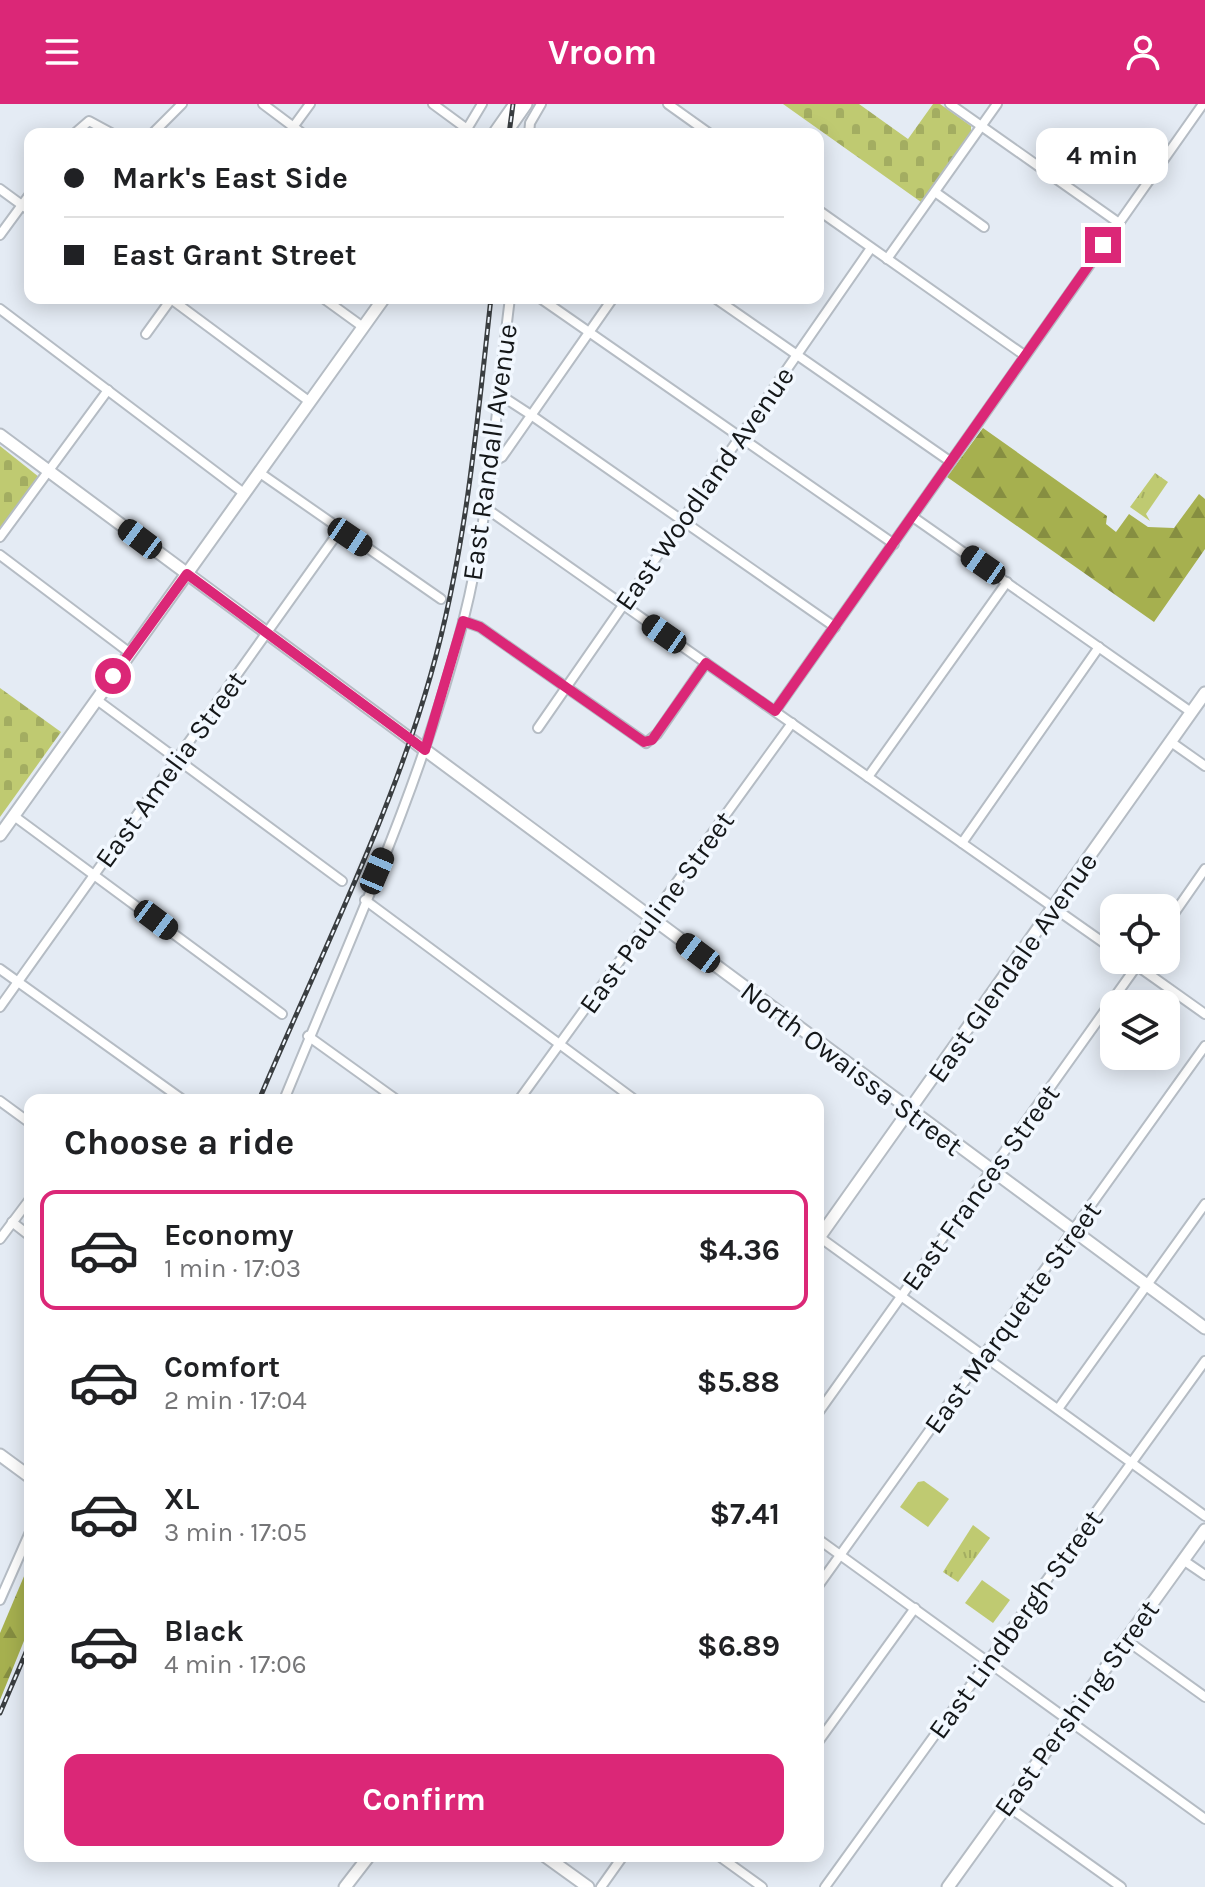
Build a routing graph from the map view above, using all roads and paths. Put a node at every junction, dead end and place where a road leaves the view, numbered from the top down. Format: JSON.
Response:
{"nodes":[{"id":1,"x":182,"y":104,"type":"edge"},
{"id":2,"x":263,"y":104,"type":"edge"},
{"id":3,"x":310,"y":104,"type":"edge"},
{"id":4,"x":433,"y":104,"type":"edge"},
{"id":5,"x":482,"y":104,"type":"edge"},
{"id":6,"x":515,"y":104,"type":"edge"},
{"id":7,"x":526,"y":104,"type":"edge"},
{"id":8,"x":541,"y":104,"type":"edge"},
{"id":9,"x":668,"y":104,"type":"edge"},
{"id":10,"x":950,"y":104,"type":"edge"},
{"id":11,"x":997,"y":104,"type":"edge"},
{"id":12,"x":1203,"y":104,"type":"edge"},
{"id":13,"x":981,"y":126,"type":"junction"},
{"id":14,"x":81,"y":128,"type":"edge"},
{"id":15,"x":102,"y":128,"type":"edge"},
{"id":16,"x":158,"y":128,"type":"edge"},
{"id":17,"x":289,"y":128,"type":"edge"},
{"id":18,"x":292,"y":128,"type":"edge"},
{"id":19,"x":462,"y":128,"type":"edge"},
{"id":20,"x":468,"y":128,"type":"edge"},
{"id":21,"x":498,"y":128,"type":"edge"},
{"id":22,"x":509,"y":128,"type":"edge"},
{"id":23,"x":530,"y":128,"type":"edge"},
{"id":24,"x":702,"y":128,"type":"edge"},
{"id":25,"x":0,"y":189,"type":"edge"},
{"id":26,"x":935,"y":192,"type":"junction"},
{"id":27,"x":24,"y":207,"type":"edge"},
{"id":28,"x":24,"y":210,"type":"edge"},
{"id":29,"x":824,"y":214,"type":"edge"},
{"id":30,"x":1119,"y":223,"type":"junction"},
{"id":31,"x":984,"y":227,"type":"dead end"},
{"id":32,"x":0,"y":235,"type":"edge"},
{"id":33,"x":871,"y":248,"type":"junction"},
{"id":34,"x":887,"y":259,"type":"junction"},
{"id":35,"x":168,"y":304,"type":"edge"},
{"id":36,"x":179,"y":304,"type":"edge"},
{"id":37,"x":331,"y":304,"type":"edge"},
{"id":38,"x":380,"y":304,"type":"edge"},
{"id":39,"x":509,"y":304,"type":"edge"},
{"id":40,"x":548,"y":304,"type":"edge"},
{"id":41,"x":609,"y":304,"type":"edge"},
{"id":42,"x":724,"y":304,"type":"edge"},
{"id":43,"x":0,"y":309,"type":"edge"},
{"id":44,"x":363,"y":327,"type":"junction"},
{"id":45,"x":589,"y":333,"type":"junction"},
{"id":46,"x":146,"y":334,"type":"dead end"},
{"id":47,"x":797,"y":355,"type":"junction"},
{"id":48,"x":1024,"y":355,"type":"junction"},
{"id":49,"x":108,"y":390,"type":"junction"},
{"id":50,"x":498,"y":399,"type":"junction"},
{"id":51,"x":310,"y":402,"type":"junction"},
{"id":52,"x":531,"y":415,"type":"junction"},
{"id":53,"x":0,"y":435,"type":"edge"},
{"id":54,"x":740,"y":438,"type":"junction"},
{"id":55,"x":951,"y":462,"type":"junction"},
{"id":56,"x":491,"y":463,"type":"junction"},
{"id":57,"x":49,"y":471,"type":"junction"},
{"id":58,"x":260,"y":473,"type":"junction"},
{"id":59,"x":245,"y":494,"type":"junction"},
{"id":60,"x":487,"y":509,"type":"junction"},
{"id":61,"x":913,"y":517,"type":"junction"},
{"id":62,"x":682,"y":520,"type":"junction"},
{"id":63,"x":340,"y":530,"type":"junction"},
{"id":64,"x":0,"y":537,"type":"edge"},
{"id":65,"x":894,"y":544,"type":"junction"},
{"id":66,"x":0,"y":555,"type":"edge"},
{"id":67,"x":187,"y":574,"type":"junction"},
{"id":68,"x":1007,"y":582,"type":"junction"},
{"id":69,"x":441,"y":599,"type":"dead end"},
{"id":70,"x":623,"y":605,"type":"junction"},
{"id":71,"x":463,"y":621,"type":"junction"},
{"id":72,"x":835,"y":627,"type":"junction"},
{"id":73,"x":268,"y":633,"type":"junction"},
{"id":74,"x":1099,"y":647,"type":"junction"},
{"id":75,"x":130,"y":653,"type":"junction"},
{"id":76,"x":706,"y":663,"type":"junction"},
{"id":77,"x":566,"y":688,"type":"junction"},
{"id":78,"x":1205,"y":693,"type":"edge"},
{"id":79,"x":97,"y":700,"type":"junction"},
{"id":80,"x":775,"y":711,"type":"junction"},
{"id":81,"x":1191,"y":712,"type":"junction"},
{"id":82,"x":792,"y":723,"type":"junction"},
{"id":83,"x":538,"y":728,"type":"dead end"},
{"id":84,"x":1171,"y":742,"type":"junction"},
{"id":85,"x":425,"y":750,"type":"junction"},
{"id":86,"x":177,"y":759,"type":"junction"},
{"id":87,"x":1205,"y":766,"type":"edge"},
{"id":88,"x":868,"y":777,"type":"junction"},
{"id":89,"x":14,"y":816,"type":"junction"},
{"id":90,"x":0,"y":835,"type":"edge"},
{"id":91,"x":962,"y":843,"type":"junction"},
{"id":92,"x":1205,"y":869,"type":"edge"},
{"id":93,"x":94,"y":875,"type":"junction"},
{"id":94,"x":342,"y":881,"type":"dead end"},
{"id":95,"x":365,"y":900,"type":"junction"},
{"id":96,"x":1180,"y":905,"type":"edge"},
{"id":97,"x":1054,"y":907,"type":"junction"},
{"id":98,"x":651,"y":918,"type":"junction"},
{"id":99,"x":1100,"y":940,"type":"edge"},
{"id":100,"x":0,"y":969,"type":"edge"},
{"id":101,"x":1131,"y":974,"type":"edge"},
{"id":102,"x":1153,"y":974,"type":"edge"},
{"id":103,"x":18,"y":982,"type":"junction"},
{"id":104,"x":0,"y":1007,"type":"edge"},
{"id":105,"x":282,"y":1014,"type":"dead end"},
{"id":106,"x":1205,"y":1014,"type":"edge"},
{"id":107,"x":308,"y":1036,"type":"junction"},
{"id":108,"x":560,"y":1044,"type":"junction"},
{"id":109,"x":1205,"y":1046,"type":"edge"},
{"id":110,"x":175,"y":1094,"type":"edge"},
{"id":111,"x":286,"y":1094,"type":"edge"},
{"id":112,"x":389,"y":1094,"type":"edge"},
{"id":113,"x":523,"y":1094,"type":"edge"},
{"id":114,"x":627,"y":1094,"type":"edge"},
{"id":115,"x":0,"y":1101,"type":"edge"},
{"id":116,"x":910,"y":1111,"type":"junction"},
{"id":117,"x":24,"y":1119,"type":"edge"},
{"id":118,"x":992,"y":1172,"type":"junction"},
{"id":119,"x":1205,"y":1204,"type":"edge"},
{"id":120,"x":24,"y":1207,"type":"edge"},
{"id":121,"x":12,"y":1222,"type":"junction"},
{"id":122,"x":824,"y":1230,"type":"edge"},
{"id":123,"x":24,"y":1231,"type":"edge"},
{"id":124,"x":1075,"y":1231,"type":"junction"},
{"id":125,"x":0,"y":1239,"type":"edge"},
{"id":126,"x":824,"y":1242,"type":"edge"},
{"id":127,"x":1147,"y":1285,"type":"junction"},
{"id":128,"x":901,"y":1297,"type":"junction"},
{"id":129,"x":1205,"y":1328,"type":"edge"},
{"id":130,"x":984,"y":1355,"type":"junction"},
{"id":131,"x":1205,"y":1361,"type":"edge"},
{"id":132,"x":824,"y":1405,"type":"edge"},
{"id":133,"x":1058,"y":1409,"type":"junction"},
{"id":134,"x":0,"y":1455,"type":"edge"},
{"id":135,"x":1132,"y":1463,"type":"junction"},
{"id":136,"x":24,"y":1473,"type":"edge"},
{"id":137,"x":1205,"y":1516,"type":"edge"},
{"id":138,"x":1205,"y":1530,"type":"edge"},
{"id":139,"x":824,"y":1543,"type":"edge"},
{"id":140,"x":24,"y":1546,"type":"edge"},
{"id":141,"x":840,"y":1555,"type":"junction"},
{"id":142,"x":1183,"y":1560,"type":"junction"},
{"id":143,"x":1205,"y":1575,"type":"edge"},
{"id":144,"x":824,"y":1578,"type":"edge"},
{"id":145,"x":0,"y":1600,"type":"edge"},
{"id":146,"x":915,"y":1608,"type":"junction"},
{"id":147,"x":1126,"y":1640,"type":"junction"},
{"id":148,"x":988,"y":1661,"type":"junction"},
{"id":149,"x":1205,"y":1697,"type":"edge"},
{"id":150,"x":1068,"y":1720,"type":"junction"},
{"id":151,"x":824,"y":1734,"type":"edge"},
{"id":152,"x":1006,"y":1805,"type":"junction"},
{"id":153,"x":1205,"y":1819,"type":"edge"},
{"id":154,"x":364,"y":1862,"type":"edge"},
{"id":155,"x":553,"y":1862,"type":"edge"},
{"id":156,"x":619,"y":1862,"type":"edge"},
{"id":157,"x":734,"y":1862,"type":"edge"},
{"id":158,"x":345,"y":1887,"type":"edge"},
{"id":159,"x":588,"y":1887,"type":"edge"},
{"id":160,"x":601,"y":1887,"type":"edge"},
{"id":161,"x":762,"y":1887,"type":"edge"},
{"id":162,"x":825,"y":1887,"type":"edge"},
{"id":163,"x":948,"y":1887,"type":"edge"},
{"id":164,"x":1121,"y":1887,"type":"edge"}],
"edges":[{"from":1,"to":16,"type":"street"},
{"from":2,"to":17,"type":"street"},
{"from":3,"to":18,"type":"street"},
{"from":4,"to":19,"type":"street"},
{"from":5,"to":20,"type":"street"},
{"from":6,"to":21,"type":"street"},
{"from":7,"to":22,"type":"street"},
{"from":8,"to":23,"type":"street"},
{"from":9,"to":24,"type":"street"},
{"from":10,"to":13,"type":"street"},
{"from":11,"to":13,"type":"street"},
{"from":12,"to":30,"type":"street"},
{"from":13,"to":26,"type":"street"},
{"from":13,"to":30,"type":"street"},
{"from":14,"to":15,"type":"street"},
{"from":25,"to":27,"type":"street"},
{"from":26,"to":31,"type":"street"},
{"from":26,"to":34,"type":"street"},
{"from":28,"to":32,"type":"street"},
{"from":29,"to":33,"type":"street"},
{"from":30,"to":48,"type":"street"},
{"from":33,"to":34,"type":"street"},
{"from":33,"to":47,"type":"street","name":"East Woodland Avenue"},
{"from":34,"to":48,"type":"street"},
{"from":35,"to":46,"type":"street"},
{"from":36,"to":51,"type":"street"},
{"from":37,"to":44,"type":"street"},
{"from":38,"to":44,"type":"street"},
{"from":39,"to":50,"type":"street","name":"East Randall Avenue"},
{"from":40,"to":45,"type":"street"},
{"from":41,"to":45,"type":"street"},
{"from":42,"to":47,"type":"street"},
{"from":43,"to":49,"type":"street"},
{"from":44,"to":51,"type":"street"},
{"from":45,"to":52,"type":"street"},
{"from":45,"to":54,"type":"street"},
{"from":47,"to":54,"type":"street","name":"East Woodland Avenue"},
{"from":47,"to":55,"type":"street"},
{"from":48,"to":55,"type":"street"},
{"from":49,"to":57,"type":"street"},
{"from":49,"to":59,"type":"street"},
{"from":50,"to":52,"type":"street"},
{"from":50,"to":56,"type":"street","name":"East Randall Avenue"},
{"from":51,"to":58,"type":"street"},
{"from":52,"to":56,"type":"street"},
{"from":52,"to":62,"type":"street"},
{"from":53,"to":57,"type":"street","name":"North Owaissa Street"},
{"from":54,"to":62,"type":"street","name":"East Woodland Avenue"},
{"from":54,"to":65,"type":"street"},
{"from":55,"to":61,"type":"street"},
{"from":56,"to":60,"type":"street","name":"East Randall Avenue"},
{"from":57,"to":64,"type":"street"},
{"from":57,"to":67,"type":"street","name":"North Owaissa Street"},
{"from":58,"to":59,"type":"street"},
{"from":58,"to":63,"type":"street"},
{"from":59,"to":67,"type":"street"},
{"from":60,"to":70,"type":"street"},
{"from":60,"to":71,"type":"street","name":"East Randall Avenue"},
{"from":61,"to":65,"type":"street"},
{"from":61,"to":68,"type":"street"},
{"from":62,"to":70,"type":"street","name":"East Woodland Avenue"},
{"from":62,"to":72,"type":"street"},
{"from":63,"to":69,"type":"street"},
{"from":63,"to":73,"type":"street","name":"East Amelia Street"},
{"from":65,"to":72,"type":"street"},
{"from":66,"to":75,"type":"street"},
{"from":67,"to":73,"type":"street","name":"North Owaissa Street"},
{"from":67,"to":75,"type":"street"},
{"from":68,"to":74,"type":"street"},
{"from":68,"to":88,"type":"street"},
{"from":70,"to":76,"type":"street"},
{"from":70,"to":77,"type":"street","name":"East Woodland Avenue"},
{"from":71,"to":77,"type":"street"},
{"from":71,"to":85,"type":"street","name":"East Randall Avenue"},
{"from":72,"to":80,"type":"street"},
{"from":73,"to":85,"type":"street","name":"North Owaissa Street"},
{"from":73,"to":86,"type":"street","name":"East Amelia Street"},
{"from":74,"to":81,"type":"street"},
{"from":74,"to":91,"type":"street"},
{"from":75,"to":79,"type":"street"},
{"from":76,"to":77,"type":"street"},
{"from":76,"to":80,"type":"street"},
{"from":77,"to":83,"type":"street","name":"East Woodland Avenue"},
{"from":78,"to":81,"type":"street","name":"East Glendale Avenue"},
{"from":79,"to":86,"type":"street"},
{"from":79,"to":89,"type":"street"},
{"from":80,"to":82,"type":"street"},
{"from":81,"to":84,"type":"street","name":"East Glendale Avenue"},
{"from":82,"to":88,"type":"street"},
{"from":82,"to":98,"type":"street","name":"East Pauline Street"},
{"from":84,"to":87,"type":"street"},
{"from":84,"to":97,"type":"street","name":"East Glendale Avenue"},
{"from":85,"to":95,"type":"street","name":"East Randall Avenue"},
{"from":85,"to":98,"type":"street","name":"North Owaissa Street"},
{"from":86,"to":93,"type":"street","name":"East Amelia Street"},
{"from":86,"to":94,"type":"street"},
{"from":88,"to":91,"type":"street"},
{"from":89,"to":90,"type":"street"},
{"from":89,"to":93,"type":"street"},
{"from":91,"to":97,"type":"street"},
{"from":92,"to":96,"type":"street"},
{"from":93,"to":103,"type":"street","name":"East Amelia Street"},
{"from":93,"to":105,"type":"street"},
{"from":95,"to":107,"type":"street","name":"East Randall Avenue"},
{"from":95,"to":108,"type":"street"},
{"from":97,"to":99,"type":"street"},
{"from":97,"to":116,"type":"street","name":"East Glendale Avenue"},
{"from":98,"to":108,"type":"street","name":"East Pauline Street"},
{"from":98,"to":116,"type":"street","name":"North Owaissa Street"},
{"from":100,"to":103,"type":"street"},
{"from":101,"to":118,"type":"street","name":"East Frances Street"},
{"from":102,"to":106,"type":"street"},
{"from":103,"to":104,"type":"street","name":"East Amelia Street"},
{"from":103,"to":110,"type":"street"},
{"from":107,"to":111,"type":"street","name":"East Randall Avenue"},
{"from":107,"to":112,"type":"street"},
{"from":108,"to":113,"type":"street","name":"East Pauline Street"},
{"from":108,"to":114,"type":"street"},
{"from":109,"to":124,"type":"street","name":"East Marquette Street"},
{"from":115,"to":117,"type":"street"},
{"from":116,"to":118,"type":"street","name":"North Owaissa Street"},
{"from":116,"to":122,"type":"street","name":"East Glendale Avenue"},
{"from":118,"to":124,"type":"street","name":"North Owaissa Street"},
{"from":118,"to":128,"type":"street","name":"East Frances Street"},
{"from":119,"to":127,"type":"street"},
{"from":120,"to":121,"type":"street"},
{"from":121,"to":123,"type":"street"},
{"from":121,"to":125,"type":"street"},
{"from":124,"to":127,"type":"street","name":"North Owaissa Street"},
{"from":124,"to":130,"type":"street","name":"East Marquette Street"},
{"from":126,"to":128,"type":"street"},
{"from":127,"to":129,"type":"street","name":"North Owaissa Street"},
{"from":127,"to":133,"type":"street"},
{"from":128,"to":130,"type":"street"},
{"from":128,"to":132,"type":"street","name":"East Frances Street"},
{"from":130,"to":133,"type":"street"},
{"from":130,"to":141,"type":"street","name":"East Marquette Street"},
{"from":131,"to":135,"type":"street","name":"East Lindbergh Street"},
{"from":133,"to":135,"type":"street"},
{"from":134,"to":136,"type":"street"},
{"from":135,"to":137,"type":"street"},
{"from":135,"to":148,"type":"street","name":"East Lindbergh Street"},
{"from":138,"to":142,"type":"street","name":"East Pershing Street"},
{"from":139,"to":141,"type":"street"},
{"from":140,"to":145,"type":"street"},
{"from":141,"to":144,"type":"street","name":"East Marquette Street"},
{"from":141,"to":146,"type":"street"},
{"from":142,"to":143,"type":"street"},
{"from":142,"to":147,"type":"street","name":"East Pershing Street"},
{"from":146,"to":148,"type":"street"},
{"from":146,"to":151,"type":"street"},
{"from":147,"to":149,"type":"street"},
{"from":147,"to":150,"type":"street","name":"East Pershing Street"},
{"from":148,"to":150,"type":"street"},
{"from":148,"to":162,"type":"street","name":"East Lindbergh Street"},
{"from":150,"to":152,"type":"street","name":"East Pershing Street"},
{"from":150,"to":153,"type":"street"},
{"from":152,"to":163,"type":"street","name":"East Pershing Street"},
{"from":152,"to":164,"type":"street"},
{"from":154,"to":158,"type":"street"},
{"from":155,"to":159,"type":"street"},
{"from":156,"to":160,"type":"street"},
{"from":157,"to":161,"type":"street"}]}
